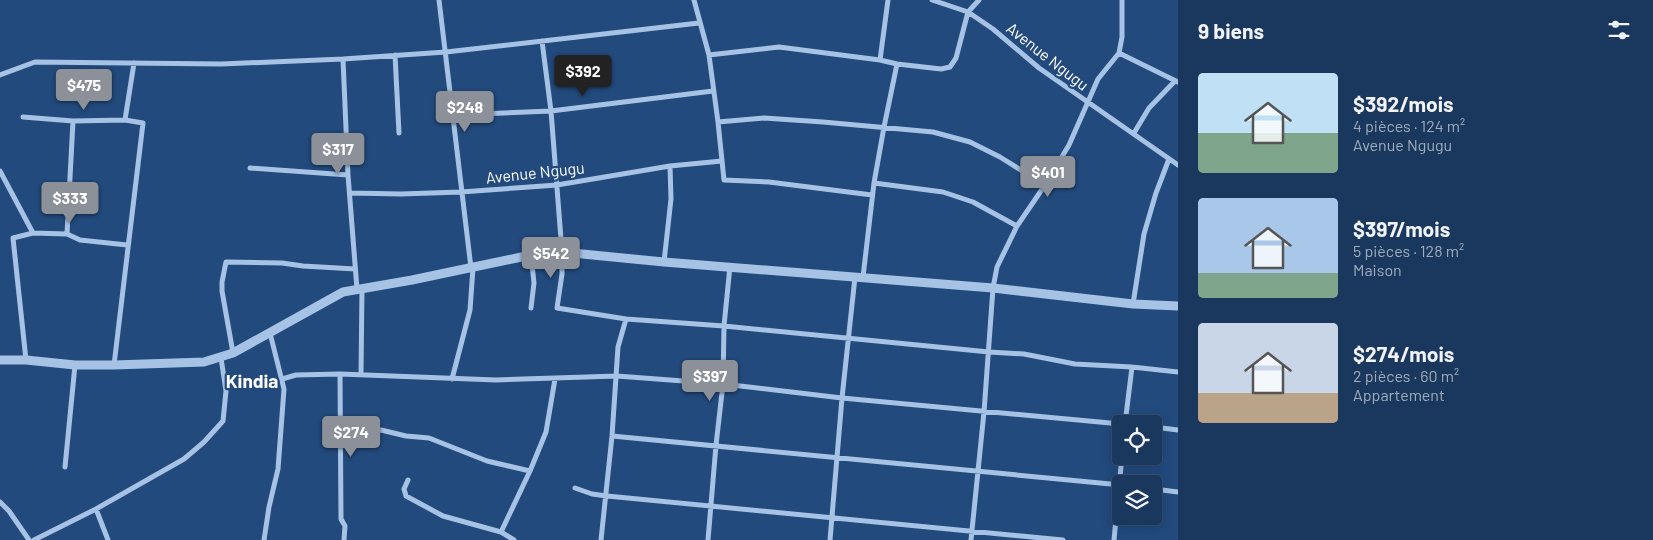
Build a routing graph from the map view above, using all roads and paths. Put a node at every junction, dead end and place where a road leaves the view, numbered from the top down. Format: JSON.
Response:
{"nodes":[{"id":1,"x":439,"y":0,"type":"edge"},
{"id":2,"x":694,"y":0,"type":"edge"},
{"id":3,"x":888,"y":0,"type":"edge"},
{"id":4,"x":932,"y":0,"type":"edge"},
{"id":5,"x":979,"y":0,"type":"edge"},
{"id":6,"x":1122,"y":0,"type":"edge"},
{"id":7,"x":968,"y":12,"type":"junction"},
{"id":8,"x":700,"y":23,"type":"junction"},
{"id":9,"x":542,"y":41,"type":"junction"},
{"id":10,"x":446,"y":52,"type":"junction"},
{"id":11,"x":1119,"y":53,"type":"junction"},
{"id":12,"x":395,"y":55,"type":"junction"},
{"id":13,"x":709,"y":55,"type":"junction"},
{"id":14,"x":343,"y":59,"type":"junction"},
{"id":15,"x":880,"y":60,"type":"junction"},
{"id":16,"x":134,"y":63,"type":"junction"},
{"id":17,"x":897,"y":64,"type":"junction"},
{"id":18,"x":0,"y":75,"type":"edge"},
{"id":19,"x":1176,"y":81,"type":"edge"},
{"id":20,"x":713,"y":91,"type":"junction"},
{"id":21,"x":1088,"y":103,"type":"junction"},
{"id":22,"x":550,"y":111,"type":"junction"},
{"id":23,"x":454,"y":116,"type":"junction"},
{"id":24,"x":23,"y":117,"type":"dead end"},
{"id":25,"x":125,"y":120,"type":"junction"},
{"id":26,"x":73,"y":121,"type":"junction"},
{"id":27,"x":718,"y":122,"type":"junction"},
{"id":28,"x":884,"y":127,"type":"junction"},
{"id":29,"x":399,"y":133,"type":"dead end"},
{"id":30,"x":1134,"y":133,"type":"junction"},
{"id":31,"x":1169,"y":160,"type":"junction"},
{"id":32,"x":722,"y":162,"type":"junction"},
{"id":33,"x":1178,"y":165,"type":"edge"},
{"id":34,"x":670,"y":166,"type":"junction"},
{"id":35,"x":250,"y":168,"type":"dead end"},
{"id":36,"x":0,"y":171,"type":"edge"},
{"id":37,"x":348,"y":174,"type":"junction"},
{"id":38,"x":874,"y":183,"type":"junction"},
{"id":39,"x":557,"y":184,"type":"junction"},
{"id":40,"x":1045,"y":185,"type":"junction"},
{"id":41,"x":461,"y":192,"type":"junction"},
{"id":42,"x":350,"y":193,"type":"junction"},
{"id":43,"x":872,"y":195,"type":"junction"},
{"id":44,"x":1018,"y":226,"type":"junction"},
{"id":45,"x":33,"y":233,"type":"junction"},
{"id":46,"x":67,"y":234,"type":"junction"},
{"id":47,"x":127,"y":246,"type":"junction"},
{"id":48,"x":562,"y":252,"type":"junction"},
{"id":49,"x":531,"y":255,"type":"junction"},
{"id":50,"x":664,"y":262,"type":"junction"},
{"id":51,"x":730,"y":266,"type":"junction"},
{"id":52,"x":472,"y":268,"type":"junction"},
{"id":53,"x":355,"y":269,"type":"junction"},
{"id":54,"x":859,"y":276,"type":"junction"},
{"id":55,"x":359,"y":288,"type":"junction"},
{"id":56,"x":993,"y":288,"type":"junction"},
{"id":57,"x":1133,"y":304,"type":"junction"},
{"id":58,"x":1178,"y":306,"type":"edge"},
{"id":59,"x":530,"y":308,"type":"dead end"},
{"id":60,"x":626,"y":319,"type":"junction"},
{"id":61,"x":724,"y":326,"type":"junction"},
{"id":62,"x":270,"y":333,"type":"junction"},
{"id":63,"x":849,"y":337,"type":"junction"},
{"id":64,"x":989,"y":352,"type":"junction"},
{"id":65,"x":233,"y":353,"type":"junction"},
{"id":66,"x":222,"y":358,"type":"junction"},
{"id":67,"x":0,"y":360,"type":"edge"},
{"id":68,"x":26,"y":360,"type":"junction"},
{"id":69,"x":75,"y":365,"type":"junction"},
{"id":70,"x":114,"y":365,"type":"junction"},
{"id":71,"x":1132,"y":367,"type":"junction"},
{"id":72,"x":1178,"y":372,"type":"edge"},
{"id":73,"x":340,"y":374,"type":"junction"},
{"id":74,"x":361,"y":375,"type":"junction"},
{"id":75,"x":617,"y":376,"type":"junction"},
{"id":76,"x":452,"y":378,"type":"junction"},
{"id":77,"x":282,"y":379,"type":"junction"},
{"id":78,"x":555,"y":379,"type":"junction"},
{"id":79,"x":722,"y":384,"type":"junction"},
{"id":80,"x":842,"y":398,"type":"junction"},
{"id":81,"x":984,"y":412,"type":"junction"},
{"id":82,"x":1126,"y":415,"type":"edge"},
{"id":83,"x":1112,"y":423,"type":"edge"},
{"id":84,"x":1162,"y":429,"type":"edge"},
{"id":85,"x":1178,"y":430,"type":"edge"},
{"id":86,"x":341,"y":435,"type":"junction"},
{"id":87,"x":612,"y":436,"type":"junction"},
{"id":88,"x":716,"y":445,"type":"junction"},
{"id":89,"x":837,"y":457,"type":"junction"},
{"id":90,"x":65,"y":467,"type":"dead end"},
{"id":91,"x":530,"y":471,"type":"junction"},
{"id":92,"x":978,"y":472,"type":"junction"},
{"id":93,"x":408,"y":480,"type":"dead end"},
{"id":94,"x":1112,"y":484,"type":"edge"},
{"id":95,"x":576,"y":488,"type":"dead end"},
{"id":96,"x":1162,"y":490,"type":"edge"},
{"id":97,"x":1178,"y":492,"type":"edge"},
{"id":98,"x":607,"y":496,"type":"junction"},
{"id":99,"x":0,"y":502,"type":"edge"},
{"id":100,"x":711,"y":506,"type":"junction"},
{"id":101,"x":96,"y":509,"type":"junction"},
{"id":102,"x":832,"y":519,"type":"junction"},
{"id":103,"x":1116,"y":525,"type":"edge"},
{"id":104,"x":972,"y":531,"type":"junction"},
{"id":105,"x":501,"y":532,"type":"junction"},
{"id":106,"x":29,"y":540,"type":"edge"},
{"id":107,"x":34,"y":540,"type":"edge"},
{"id":108,"x":108,"y":540,"type":"edge"},
{"id":109,"x":264,"y":540,"type":"edge"},
{"id":110,"x":344,"y":540,"type":"edge"},
{"id":111,"x":514,"y":540,"type":"edge"},
{"id":112,"x":601,"y":540,"type":"edge"},
{"id":113,"x":708,"y":540,"type":"edge"},
{"id":114,"x":830,"y":540,"type":"edge"},
{"id":115,"x":971,"y":540,"type":"edge"},
{"id":116,"x":1064,"y":540,"type":"edge"},
{"id":117,"x":1114,"y":540,"type":"edge"}],
"edges":[{"from":1,"to":10,"type":"street"},
{"from":2,"to":8,"type":"street"},
{"from":3,"to":15,"type":"street"},
{"from":4,"to":7,"type":"street","name":"Avenue Ngugu"},
{"from":5,"to":7,"type":"street"},
{"from":6,"to":11,"type":"street"},
{"from":7,"to":17,"type":"street"},
{"from":7,"to":21,"type":"street","name":"Avenue Ngugu"},
{"from":8,"to":9,"type":"street"},
{"from":8,"to":13,"type":"street"},
{"from":9,"to":10,"type":"street"},
{"from":9,"to":22,"type":"street"},
{"from":10,"to":12,"type":"street"},
{"from":10,"to":23,"type":"street"},
{"from":11,"to":19,"type":"street"},
{"from":11,"to":21,"type":"street"},
{"from":12,"to":14,"type":"street"},
{"from":12,"to":29,"type":"street"},
{"from":13,"to":15,"type":"street"},
{"from":13,"to":20,"type":"street"},
{"from":14,"to":16,"type":"street"},
{"from":14,"to":37,"type":"street"},
{"from":15,"to":17,"type":"street"},
{"from":16,"to":18,"type":"street"},
{"from":16,"to":25,"type":"street"},
{"from":17,"to":28,"type":"street"},
{"from":19,"to":30,"type":"street"},
{"from":20,"to":22,"type":"street"},
{"from":20,"to":27,"type":"street"},
{"from":21,"to":30,"type":"street","name":"Avenue Ngugu"},
{"from":21,"to":40,"type":"street"},
{"from":22,"to":23,"type":"street"},
{"from":22,"to":39,"type":"street"},
{"from":23,"to":41,"type":"street"},
{"from":24,"to":26,"type":"street"},
{"from":25,"to":26,"type":"street"},
{"from":25,"to":47,"type":"street"},
{"from":26,"to":46,"type":"street"},
{"from":27,"to":28,"type":"street"},
{"from":27,"to":32,"type":"street"},
{"from":28,"to":38,"type":"street"},
{"from":28,"to":40,"type":"street"},
{"from":30,"to":31,"type":"street","name":"Avenue Ngugu"},
{"from":31,"to":33,"type":"street","name":"Avenue Ngugu"},
{"from":31,"to":57,"type":"street"},
{"from":32,"to":34,"type":"street","name":"Avenue Ngugu"},
{"from":32,"to":43,"type":"street"},
{"from":34,"to":39,"type":"street","name":"Avenue Ngugu"},
{"from":34,"to":50,"type":"street"},
{"from":35,"to":37,"type":"street"},
{"from":36,"to":45,"type":"street"},
{"from":37,"to":42,"type":"street"},
{"from":38,"to":43,"type":"street"},
{"from":38,"to":44,"type":"street"},
{"from":39,"to":41,"type":"street","name":"Avenue Ngugu"},
{"from":39,"to":48,"type":"street"},
{"from":40,"to":44,"type":"street"},
{"from":41,"to":42,"type":"street","name":"Avenue Ngugu"},
{"from":41,"to":52,"type":"street"},
{"from":42,"to":53,"type":"street"},
{"from":43,"to":54,"type":"street"},
{"from":44,"to":56,"type":"street"},
{"from":45,"to":46,"type":"street"},
{"from":45,"to":68,"type":"street"},
{"from":46,"to":47,"type":"street"},
{"from":47,"to":70,"type":"street"},
{"from":48,"to":49,"type":"street"},
{"from":48,"to":50,"type":"street"},
{"from":48,"to":60,"type":"street"},
{"from":49,"to":52,"type":"street"},
{"from":49,"to":59,"type":"street"},
{"from":50,"to":51,"type":"street"},
{"from":51,"to":54,"type":"street"},
{"from":51,"to":61,"type":"street"},
{"from":52,"to":55,"type":"street"},
{"from":52,"to":76,"type":"street"},
{"from":53,"to":55,"type":"street"},
{"from":53,"to":65,"type":"street"},
{"from":54,"to":56,"type":"street"},
{"from":54,"to":63,"type":"street"},
{"from":55,"to":62,"type":"street"},
{"from":55,"to":74,"type":"street"},
{"from":56,"to":57,"type":"street"},
{"from":56,"to":64,"type":"street"},
{"from":57,"to":58,"type":"street"},
{"from":60,"to":61,"type":"street"},
{"from":60,"to":75,"type":"street"},
{"from":61,"to":63,"type":"street"},
{"from":61,"to":79,"type":"street"},
{"from":62,"to":65,"type":"street"},
{"from":62,"to":77,"type":"street"},
{"from":63,"to":64,"type":"street"},
{"from":63,"to":80,"type":"street"},
{"from":64,"to":71,"type":"street"},
{"from":64,"to":81,"type":"street"},
{"from":65,"to":66,"type":"street"},
{"from":66,"to":70,"type":"street"},
{"from":66,"to":101,"type":"street"},
{"from":67,"to":68,"type":"street"},
{"from":68,"to":69,"type":"street"},
{"from":69,"to":70,"type":"street"},
{"from":69,"to":90,"type":"street"},
{"from":71,"to":72,"type":"street"},
{"from":71,"to":82,"type":"street"},
{"from":73,"to":74,"type":"street"},
{"from":73,"to":77,"type":"street"},
{"from":73,"to":86,"type":"street"},
{"from":74,"to":76,"type":"street"},
{"from":75,"to":78,"type":"street"},
{"from":75,"to":79,"type":"street"},
{"from":75,"to":87,"type":"street"},
{"from":76,"to":78,"type":"street"},
{"from":77,"to":109,"type":"street"},
{"from":78,"to":91,"type":"street"},
{"from":79,"to":80,"type":"street"},
{"from":79,"to":88,"type":"street"},
{"from":80,"to":81,"type":"street"},
{"from":80,"to":89,"type":"street"},
{"from":81,"to":83,"type":"street"},
{"from":81,"to":92,"type":"street"},
{"from":84,"to":85,"type":"street"},
{"from":86,"to":91,"type":"street"},
{"from":86,"to":110,"type":"street"},
{"from":87,"to":88,"type":"street"},
{"from":87,"to":98,"type":"street"},
{"from":88,"to":89,"type":"street"},
{"from":88,"to":100,"type":"street"},
{"from":89,"to":92,"type":"street"},
{"from":89,"to":102,"type":"street"},
{"from":91,"to":105,"type":"street"},
{"from":92,"to":94,"type":"street"},
{"from":92,"to":104,"type":"street"},
{"from":93,"to":105,"type":"street"},
{"from":95,"to":98,"type":"street"},
{"from":96,"to":97,"type":"street"},
{"from":98,"to":100,"type":"street"},
{"from":98,"to":112,"type":"street"},
{"from":99,"to":106,"type":"street"},
{"from":100,"to":102,"type":"street"},
{"from":100,"to":113,"type":"street"},
{"from":101,"to":107,"type":"street"},
{"from":101,"to":108,"type":"street"},
{"from":102,"to":104,"type":"street"},
{"from":102,"to":114,"type":"street"},
{"from":103,"to":117,"type":"street"},
{"from":104,"to":115,"type":"street"},
{"from":104,"to":116,"type":"street"},
{"from":105,"to":111,"type":"street"}]}
